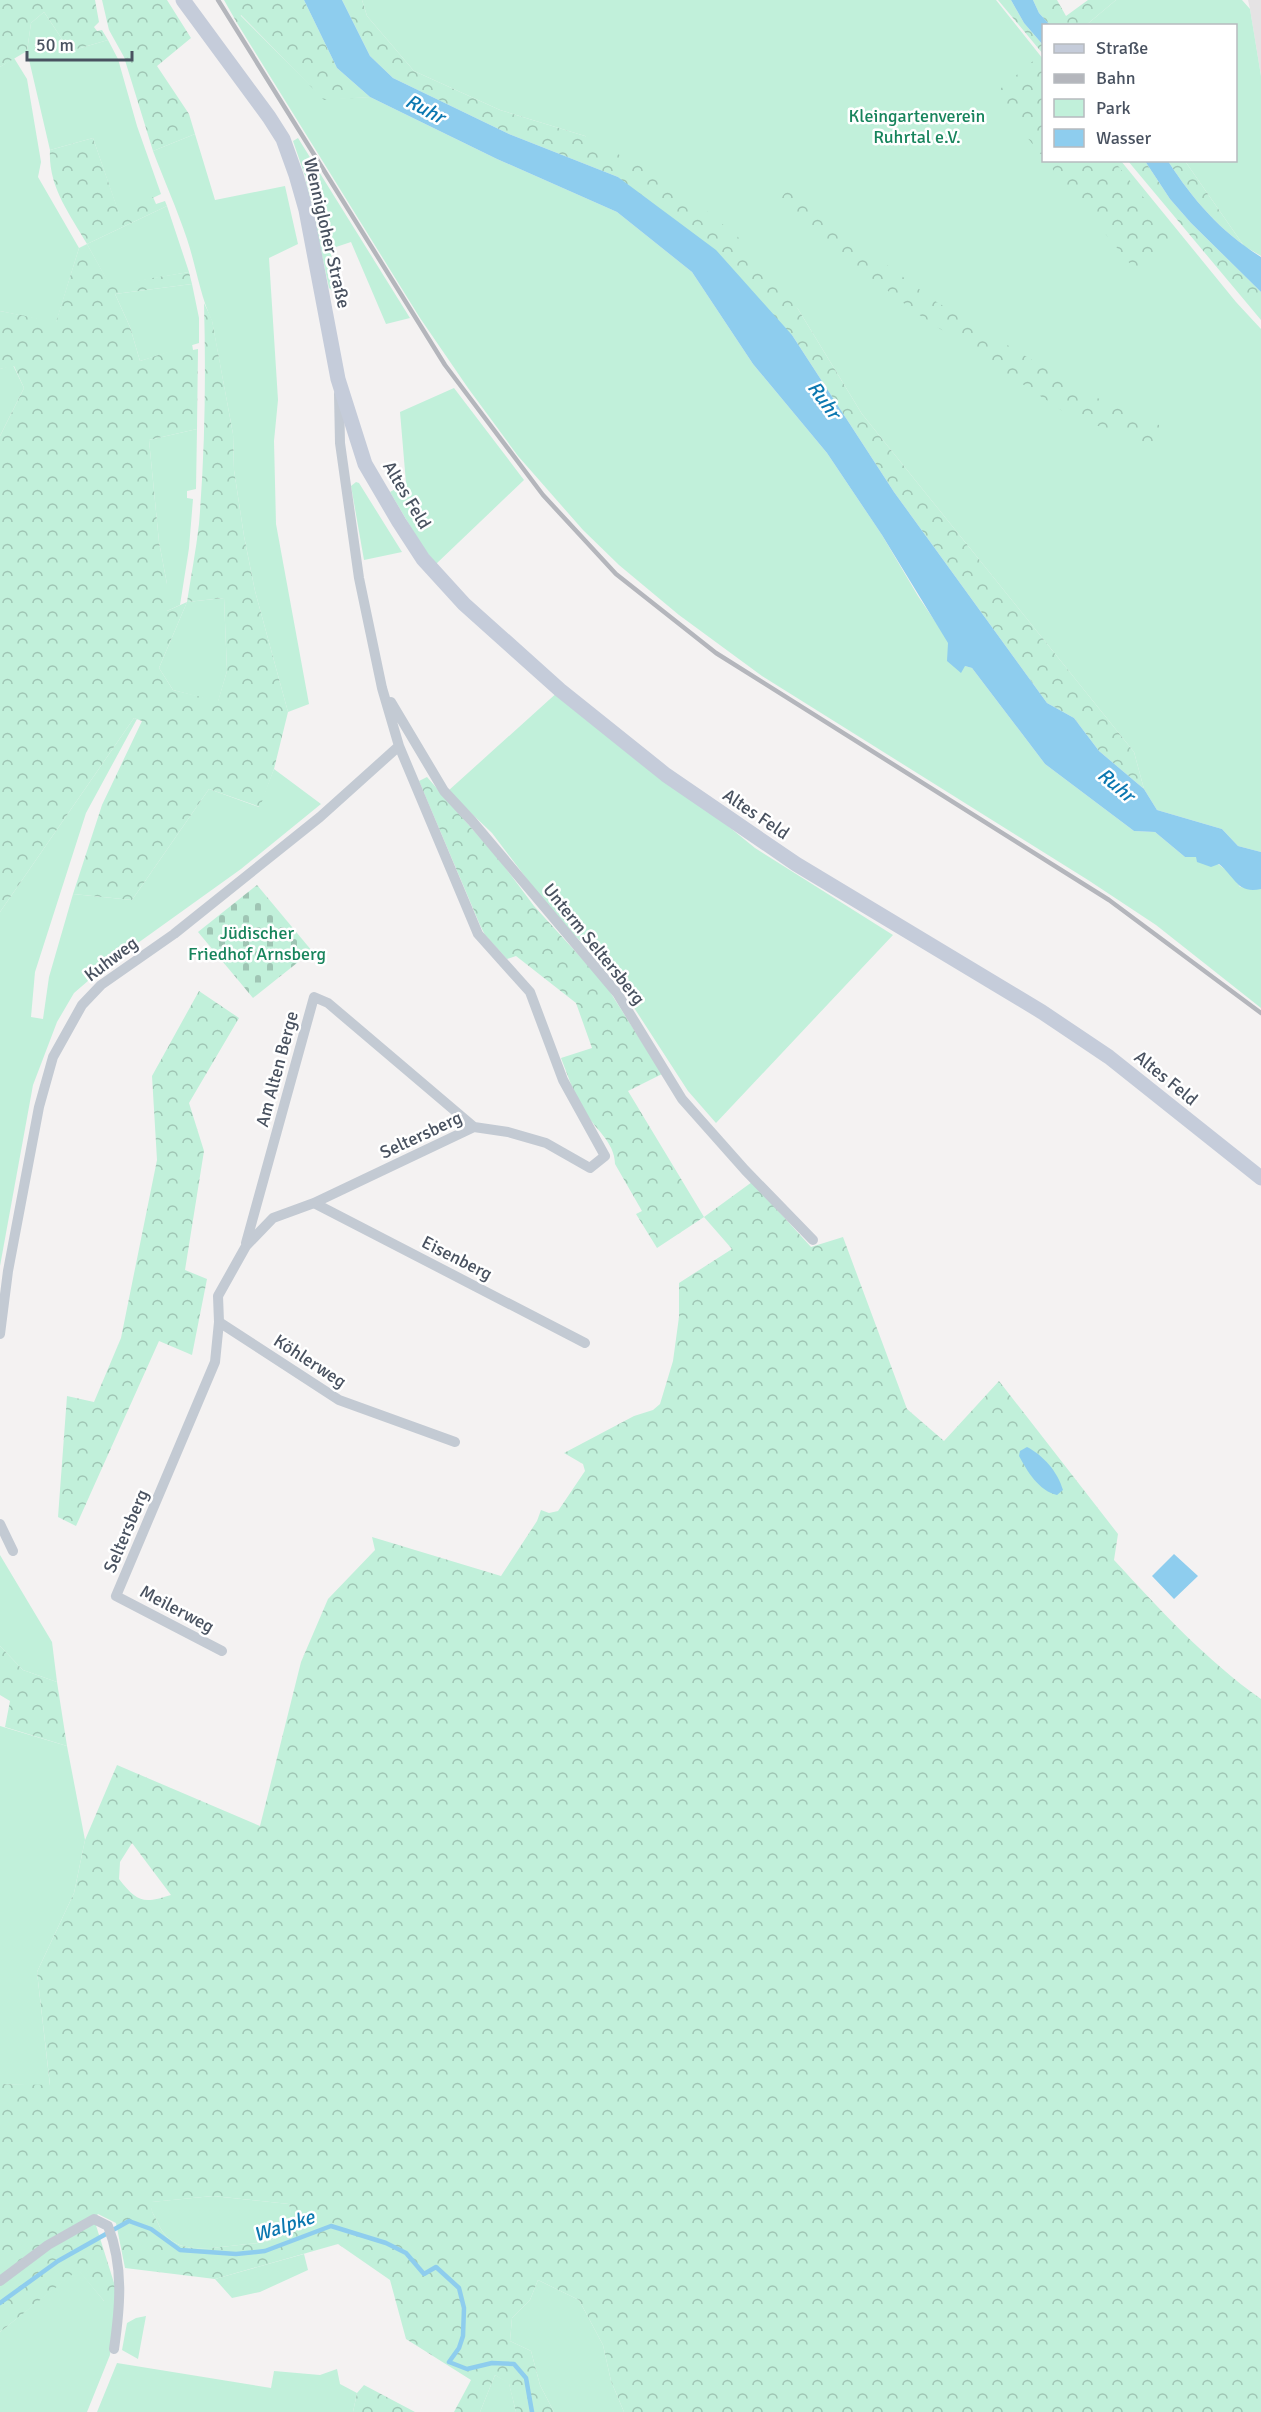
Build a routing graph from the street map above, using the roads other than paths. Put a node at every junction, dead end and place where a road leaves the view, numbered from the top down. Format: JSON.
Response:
{"nodes":[{"id":1,"x":183,"y":0,"type":"edge"},
{"id":2,"x":339,"y":379,"type":"junction"},
{"id":3,"x":365,"y":464,"type":"junction"},
{"id":4,"x":344,"y":470,"type":"junction"},
{"id":5,"x":382,"y":687,"type":"junction"},
{"id":6,"x":399,"y":746,"type":"junction"},
{"id":7,"x":474,"y":1127,"type":"junction"},
{"id":8,"x":1261,"y":1179,"type":"edge"},
{"id":9,"x":314,"y":1203,"type":"junction"},
{"id":10,"x":813,"y":1240,"type":"dead end"},
{"id":11,"x":246,"y":1246,"type":"junction"},
{"id":12,"x":219,"y":1322,"type":"junction"},
{"id":13,"x":0,"y":1334,"type":"edge"},
{"id":14,"x":585,"y":1342,"type":"dead end"},
{"id":15,"x":455,"y":1442,"type":"dead end"},
{"id":16,"x":0,"y":1524,"type":"edge"},
{"id":17,"x":14,"y":1551,"type":"dead end"},
{"id":18,"x":116,"y":1596,"type":"joint"},
{"id":19,"x":222,"y":1651,"type":"dead end"},
{"id":20,"x":0,"y":2281,"type":"edge"},
{"id":21,"x":114,"y":2349,"type":"dead end"}],
"edges":[{"from":1,"to":2,"type":"main road","name":"Wennigloher Straße"},
{"from":2,"to":3,"type":"main road","name":"Altes Feld"},
{"from":2,"to":4,"type":"street","name":"Wennigloher Straße"},
{"from":3,"to":4,"type":"street"},
{"from":3,"to":8,"type":"main road","name":"Altes Feld"},
{"from":4,"to":5,"type":"street","name":"Wennigloher Straße"},
{"from":5,"to":6,"type":"street","name":"Wennigloher Straße"},
{"from":5,"to":10,"type":"street","name":"Unterm Seltersberg"},
{"from":6,"to":7,"type":"street","name":"Seltersberg"},
{"from":6,"to":13,"type":"street","name":"Kuhweg"},
{"from":7,"to":9,"type":"street","name":"Seltersberg"},
{"from":7,"to":11,"type":"street","name":"Am Alten Berge"},
{"from":9,"to":11,"type":"street","name":"Seltersberg"},
{"from":9,"to":14,"type":"street","name":"Eisenberg"},
{"from":11,"to":12,"type":"street","name":"Seltersberg"},
{"from":12,"to":15,"type":"street","name":"Köhlerweg"},
{"from":12,"to":18,"type":"street","name":"Seltersberg"},
{"from":16,"to":17,"type":"street"},
{"from":18,"to":19,"type":"street","name":"Meilerweg"},
{"from":20,"to":21,"type":"street"}]}
